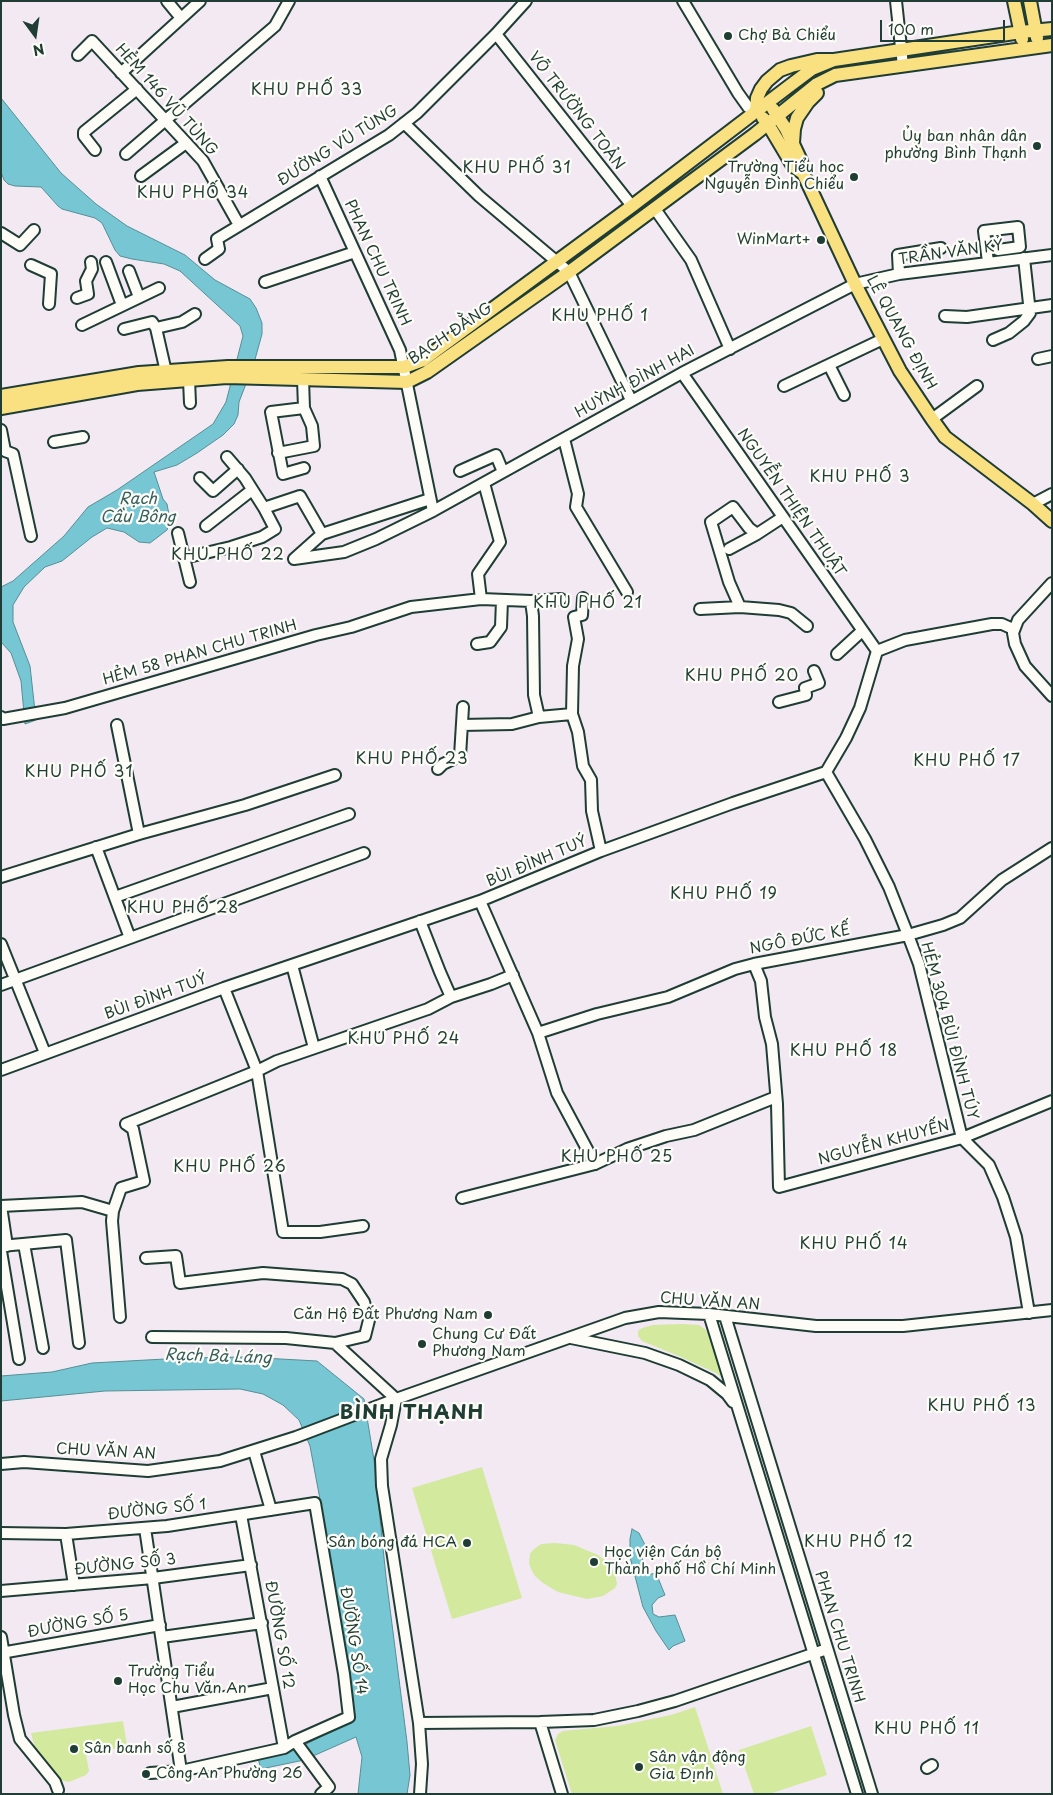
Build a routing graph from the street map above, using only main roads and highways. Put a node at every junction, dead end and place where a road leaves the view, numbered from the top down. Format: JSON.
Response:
{"nodes":[{"id":1,"x":1014,"y":1,"type":"edge"},
{"id":2,"x":1030,"y":1,"type":"edge"},
{"id":3,"x":1052,"y":29,"type":"edge"},
{"id":4,"x":1036,"y":31,"type":"junction"},
{"id":5,"x":1021,"y":32,"type":"junction"},
{"id":6,"x":1052,"y":45,"type":"edge"},
{"id":7,"x":1038,"y":47,"type":"junction"},
{"id":8,"x":1024,"y":49,"type":"junction"},
{"id":9,"x":834,"y":60,"type":"junction"},
{"id":10,"x":835,"y":75,"type":"junction"},
{"id":11,"x":768,"y":102,"type":"junction"},
{"id":12,"x":756,"y":111,"type":"junction"},
{"id":13,"x":773,"y":120,"type":"junction"},
{"id":14,"x":793,"y":143,"type":"junction"},
{"id":15,"x":803,"y":173,"type":"junction"},
{"id":16,"x":227,"y":372,"type":"junction"},
{"id":17,"x":259,"y":372,"type":"junction"},
{"id":18,"x":1,"y":396,"type":"edge"},
{"id":19,"x":1,"y":408,"type":"edge"},
{"id":20,"x":1052,"y":520,"type":"edge"}],
"edges":[{"from":1,"to":5,"type":"main road"},
{"from":2,"to":4,"type":"main road"},
{"from":3,"to":4,"type":"main road"},
{"from":4,"to":5,"type":"main road"},
{"from":4,"to":7,"type":"main road"},
{"from":5,"to":8,"type":"main road"},
{"from":5,"to":9,"type":"main road"},
{"from":6,"to":7,"type":"main road"},
{"from":7,"to":8,"type":"main road"},
{"from":8,"to":10,"type":"main road"},
{"from":9,"to":11,"type":"main road","name":"BẠCH ĐẰNG"},
{"from":9,"to":12,"type":"main road"},
{"from":10,"to":13,"type":"main road","name":"BẠCH ĐẰNG"},
{"from":10,"to":14,"type":"main road"},
{"from":11,"to":12,"type":"main road","name":"BẠCH ĐẰNG"},
{"from":11,"to":13,"type":"main road"},
{"from":12,"to":13,"type":"main road"},
{"from":12,"to":17,"type":"main road","name":"BẠCH ĐẰNG"},
{"from":13,"to":14,"type":"main road","name":"LÊ QUANG ĐỊNH"},
{"from":13,"to":15,"type":"main road","name":"LÊ QUANG ĐỊNH"},
{"from":13,"to":17,"type":"main road","name":"BẠCH ĐẰNG"},
{"from":14,"to":15,"type":"main road","name":"LÊ QUANG ĐỊNH"},
{"from":15,"to":20,"type":"main road","name":"LÊ QUANG ĐỊNH"},
{"from":16,"to":17,"type":"main road","name":"BẠCH ĐẰNG"},
{"from":16,"to":18,"type":"main road","name":"BẠCH ĐẰNG"},
{"from":16,"to":19,"type":"main road","name":"BẠCH ĐẰNG"}]}
